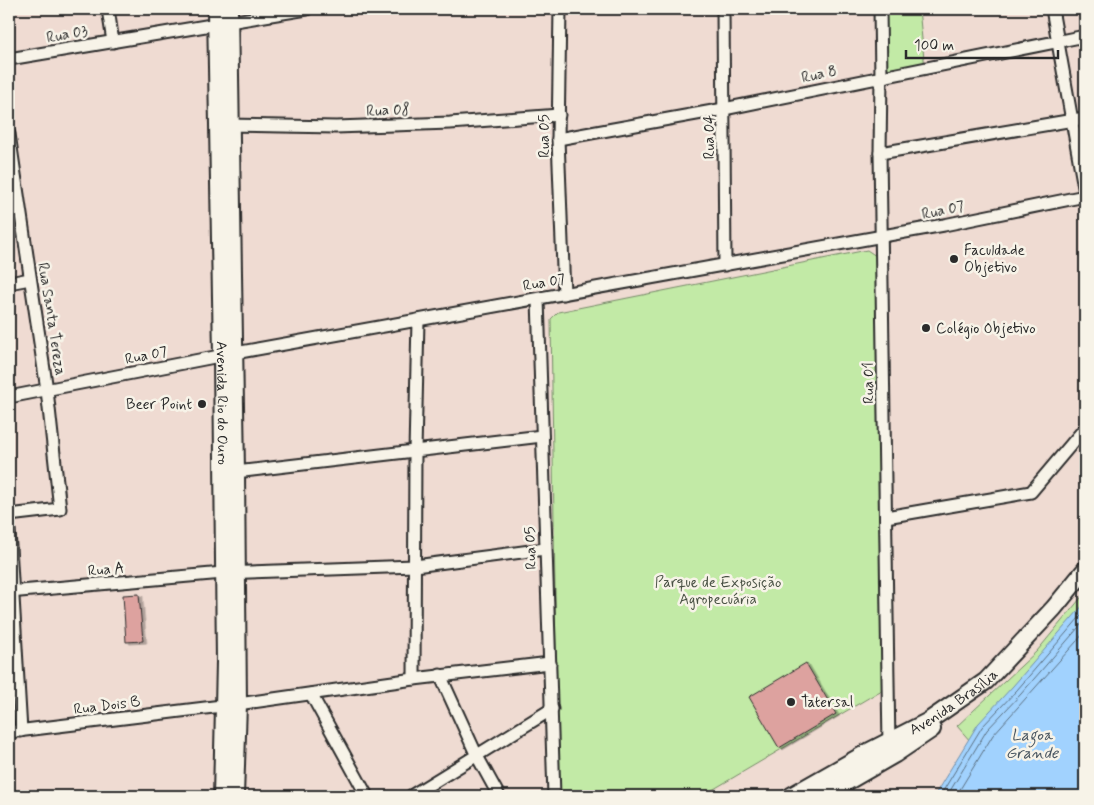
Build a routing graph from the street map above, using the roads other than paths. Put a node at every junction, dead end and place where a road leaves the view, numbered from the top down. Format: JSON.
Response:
{"nodes":[{"id":1,"x":108,"y":9,"type":"edge"},
{"id":2,"x":307,"y":9,"type":"edge"},
{"id":3,"x":560,"y":9,"type":"edge"},
{"id":4,"x":723,"y":9,"type":"edge"},
{"id":5,"x":880,"y":9,"type":"edge"},
{"id":6,"x":1052,"y":9,"type":"edge"},
{"id":7,"x":223,"y":16,"type":"edge"},
{"id":8,"x":1085,"y":36,"type":"edge"},
{"id":9,"x":1058,"y":41,"type":"junction"},
{"id":10,"x":113,"y":42,"type":"junction"},
{"id":11,"x":9,"y":59,"type":"edge"},
{"id":12,"x":881,"y":77,"type":"junction"},
{"id":13,"x":724,"y":109,"type":"junction"},
{"id":14,"x":560,"y":115,"type":"junction"},
{"id":15,"x":1085,"y":118,"type":"edge"},
{"id":16,"x":1073,"y":120,"type":"junction"},
{"id":17,"x":224,"y":126,"type":"junction"},
{"id":18,"x":9,"y":134,"type":"edge"},
{"id":19,"x":558,"y":139,"type":"junction"},
{"id":20,"x":880,"y":153,"type":"junction"},
{"id":21,"x":11,"y":170,"type":"edge"},
{"id":22,"x":1085,"y":195,"type":"edge"},
{"id":23,"x":881,"y":237,"type":"junction"},
{"id":24,"x":725,"y":265,"type":"junction"},
{"id":25,"x":30,"y":279,"type":"junction"},
{"id":26,"x":9,"y":283,"type":"edge"},
{"id":27,"x":564,"y":294,"type":"junction"},
{"id":28,"x":538,"y":299,"type":"junction"},
{"id":29,"x":418,"y":320,"type":"junction"},
{"id":30,"x":229,"y":354,"type":"junction"},
{"id":31,"x":47,"y":390,"type":"junction"},
{"id":32,"x":9,"y":397,"type":"edge"},
{"id":33,"x":1085,"y":428,"type":"edge"},
{"id":34,"x":542,"y":436,"type":"junction"},
{"id":35,"x":229,"y":447,"type":"junction"},
{"id":36,"x":415,"y":451,"type":"junction"},
{"id":37,"x":236,"y":472,"type":"junction"},
{"id":38,"x":9,"y":515,"type":"edge"},
{"id":39,"x":886,"y":517,"type":"junction"},
{"id":40,"x":9,"y":530,"type":"edge"},
{"id":41,"x":545,"y":549,"type":"junction"},
{"id":42,"x":415,"y":566,"type":"junction"},
{"id":43,"x":1085,"y":570,"type":"edge"},
{"id":44,"x":230,"y":573,"type":"junction"},
{"id":45,"x":11,"y":592,"type":"edge"},
{"id":46,"x":550,"y":663,"type":"junction"},
{"id":47,"x":440,"y":676,"type":"junction"},
{"id":48,"x":414,"y":679,"type":"junction"},
{"id":49,"x":311,"y":694,"type":"junction"},
{"id":50,"x":223,"y":706,"type":"junction"},
{"id":51,"x":552,"y":709,"type":"junction"},
{"id":52,"x":21,"y":731,"type":"junction"},
{"id":53,"x":9,"y":732,"type":"edge"},
{"id":54,"x":891,"y":751,"type":"junction"},
{"id":55,"x":477,"y":756,"type":"junction"},
{"id":56,"x":229,"y":777,"type":"junction"},
{"id":57,"x":815,"y":793,"type":"edge"},
{"id":58,"x":222,"y":796,"type":"edge"},
{"id":59,"x":236,"y":796,"type":"edge"},
{"id":60,"x":367,"y":796,"type":"edge"},
{"id":61,"x":411,"y":796,"type":"edge"},
{"id":62,"x":498,"y":796,"type":"edge"},
{"id":63,"x":554,"y":796,"type":"edge"},
{"id":64,"x":791,"y":796,"type":"edge"}],
"edges":[{"from":1,"to":10,"type":"street"},
{"from":2,"to":7,"type":"street","name":"Rua 03"},
{"from":3,"to":14,"type":"street","name":"Rua 05"},
{"from":4,"to":13,"type":"street","name":"Rua 04"},
{"from":5,"to":12,"type":"street","name":"Rua 01"},
{"from":6,"to":9,"type":"street"},
{"from":7,"to":10,"type":"street","name":"Rua 03"},
{"from":7,"to":17,"type":"main road","name":"Avenida Rio do Ouro"},
{"from":8,"to":9,"type":"street","name":"Rua 8"},
{"from":9,"to":12,"type":"street","name":"Rua 8"},
{"from":9,"to":16,"type":"street"},
{"from":10,"to":11,"type":"street","name":"Rua 03"},
{"from":12,"to":13,"type":"street","name":"Rua 8"},
{"from":12,"to":20,"type":"street","name":"Rua 01"},
{"from":13,"to":19,"type":"street","name":"Rua 8"},
{"from":13,"to":24,"type":"street","name":"Rua 04"},
{"from":14,"to":17,"type":"street","name":"Rua 08"},
{"from":14,"to":19,"type":"street","name":"Rua 05"},
{"from":15,"to":16,"type":"street"},
{"from":16,"to":20,"type":"street"},
{"from":16,"to":22,"type":"street"},
{"from":17,"to":30,"type":"main road","name":"Avenida Rio do Ouro"},
{"from":18,"to":21,"type":"street","name":"Rua Santa Tereza"},
{"from":19,"to":27,"type":"street","name":"Rua 05"},
{"from":20,"to":23,"type":"street","name":"Rua 01"},
{"from":21,"to":25,"type":"street","name":"Rua Santa Tereza"},
{"from":22,"to":23,"type":"street","name":"Rua 07"},
{"from":23,"to":24,"type":"street","name":"Rua 07"},
{"from":23,"to":39,"type":"street","name":"Rua 01"},
{"from":24,"to":27,"type":"street","name":"Rua 07"},
{"from":25,"to":26,"type":"street"},
{"from":25,"to":31,"type":"street","name":"Rua Santa Tereza"},
{"from":27,"to":28,"type":"street","name":"Rua 07"},
{"from":28,"to":29,"type":"street","name":"Rua 07"},
{"from":28,"to":34,"type":"street","name":"Rua 05"},
{"from":29,"to":30,"type":"street","name":"Rua 07"},
{"from":29,"to":36,"type":"street"},
{"from":30,"to":31,"type":"street","name":"Rua 07"},
{"from":30,"to":35,"type":"main road","name":"Avenida Rio do Ouro"},
{"from":31,"to":32,"type":"street","name":"Rua 07"},
{"from":31,"to":38,"type":"street","name":"Rua Santa Tereza"},
{"from":33,"to":39,"type":"street"},
{"from":34,"to":36,"type":"street"},
{"from":34,"to":41,"type":"street","name":"Rua 05"},
{"from":35,"to":37,"type":"main road","name":"Avenida Rio do Ouro"},
{"from":35,"to":44,"type":"main road","name":"Avenida Rio do Ouro"},
{"from":36,"to":37,"type":"street"},
{"from":36,"to":42,"type":"street"},
{"from":37,"to":44,"type":"main road","name":"Avenida Rio do Ouro"},
{"from":39,"to":54,"type":"street","name":"Rua 01"},
{"from":40,"to":45,"type":"street"},
{"from":41,"to":42,"type":"street","name":"Rua A"},
{"from":41,"to":46,"type":"street","name":"Rua 05"},
{"from":42,"to":44,"type":"street","name":"Rua A"},
{"from":42,"to":48,"type":"street"},
{"from":43,"to":54,"type":"main road","name":"Avenida Brasília"},
{"from":44,"to":45,"type":"street","name":"Rua A"},
{"from":44,"to":50,"type":"main road","name":"Avenida Rio do Ouro"},
{"from":45,"to":52,"type":"street"},
{"from":46,"to":47,"type":"street","name":"Rua Dois B"},
{"from":46,"to":51,"type":"street","name":"Rua 05"},
{"from":47,"to":48,"type":"street","name":"Rua Dois B"},
{"from":47,"to":55,"type":"street"},
{"from":48,"to":49,"type":"street","name":"Rua Dois B"},
{"from":49,"to":50,"type":"street","name":"Rua Dois B"},
{"from":49,"to":60,"type":"street"},
{"from":50,"to":52,"type":"street","name":"Rua Dois B"},
{"from":50,"to":56,"type":"main road","name":"Avenida Rio do Ouro"},
{"from":51,"to":55,"type":"street"},
{"from":51,"to":63,"type":"street","name":"Rua 05"},
{"from":52,"to":53,"type":"street","name":"Rua Dois B"},
{"from":54,"to":57,"type":"main road"},
{"from":55,"to":61,"type":"street"},
{"from":55,"to":62,"type":"street"},
{"from":56,"to":58,"type":"main road","name":"Avenida Rio do Ouro"},
{"from":56,"to":59,"type":"main road","name":"Avenida Rio do Ouro"},
{"from":57,"to":64,"type":"main road"}]}
